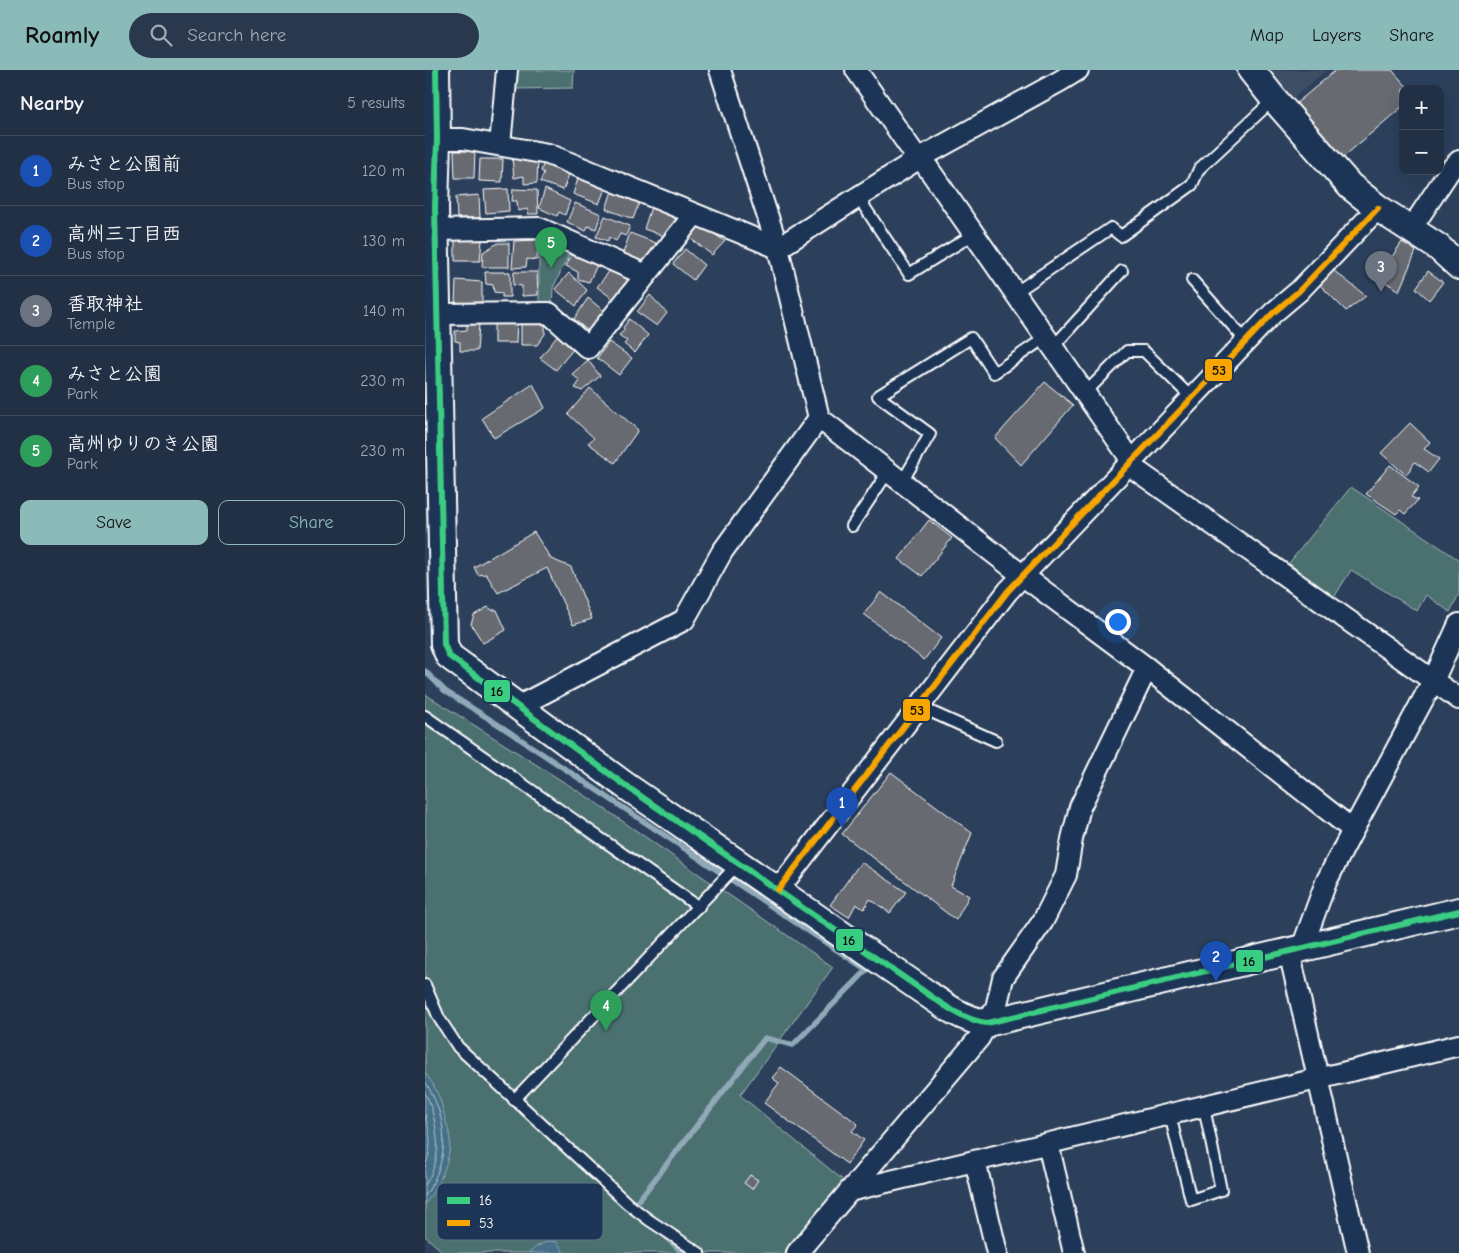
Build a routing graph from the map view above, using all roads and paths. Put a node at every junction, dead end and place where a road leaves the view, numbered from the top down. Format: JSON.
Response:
{"nodes":[{"id":1,"x":507,"y":70,"type":"edge"},
{"id":2,"x":720,"y":70,"type":"edge"},
{"id":3,"x":856,"y":70,"type":"edge"},
{"id":4,"x":1078,"y":70,"type":"edge"},
{"id":5,"x":1251,"y":70,"type":"edge"},
{"id":6,"x":433,"y":84,"type":"edge"},
{"id":7,"x":1274,"y":99,"type":"junction"},
{"id":8,"x":437,"y":139,"type":"junction"},
{"id":9,"x":501,"y":145,"type":"junction"},
{"id":10,"x":920,"y":159,"type":"junction"},
{"id":11,"x":1459,"y":161,"type":"edge"},
{"id":12,"x":858,"y":197,"type":"junction"},
{"id":13,"x":1378,"y":208,"type":"junction"},
{"id":14,"x":432,"y":215,"type":"edge"},
{"id":15,"x":694,"y":215,"type":"junction"},
{"id":16,"x":1411,"y":229,"type":"junction"},
{"id":17,"x":975,"y":234,"type":"junction"},
{"id":18,"x":778,"y":248,"type":"junction"},
{"id":19,"x":1459,"y":266,"type":"edge"},
{"id":20,"x":1122,"y":271,"type":"dead end"},
{"id":21,"x":646,"y":275,"type":"junction"},
{"id":22,"x":1192,"y":280,"type":"dead end"},
{"id":23,"x":1015,"y":292,"type":"junction"},
{"id":24,"x":438,"y":314,"type":"junction"},
{"id":25,"x":1246,"y":341,"type":"junction"},
{"id":26,"x":1050,"y":342,"type":"junction"},
{"id":27,"x":1085,"y":393,"type":"junction"},
{"id":28,"x":1192,"y":398,"type":"junction"},
{"id":29,"x":819,"y":418,"type":"junction"},
{"id":30,"x":1131,"y":463,"type":"junction"},
{"id":31,"x":895,"y":477,"type":"junction"},
{"id":32,"x":852,"y":526,"type":"dead end"},
{"id":33,"x":1022,"y":575,"type":"junction"},
{"id":34,"x":1459,"y":624,"type":"edge"},
{"id":35,"x":1147,"y":668,"type":"junction"},
{"id":36,"x":1433,"y":681,"type":"junction"},
{"id":37,"x":1459,"y":700,"type":"edge"},
{"id":38,"x":519,"y":706,"type":"junction"},
{"id":39,"x":918,"y":706,"type":"junction"},
{"id":40,"x":425,"y":716,"type":"edge"},
{"id":41,"x":996,"y":741,"type":"dead end"},
{"id":42,"x":1353,"y":830,"type":"junction"},
{"id":43,"x":738,"y":864,"type":"junction"},
{"id":44,"x":778,"y":890,"type":"junction"},
{"id":45,"x":699,"y":907,"type":"junction"},
{"id":46,"x":1459,"y":911,"type":"edge"},
{"id":47,"x":1295,"y":950,"type":"junction"},
{"id":48,"x":425,"y":985,"type":"edge"},
{"id":49,"x":987,"y":1023,"type":"junction"},
{"id":50,"x":1459,"y":1045,"type":"edge"},
{"id":51,"x":1317,"y":1080,"type":"junction"},
{"id":52,"x":514,"y":1100,"type":"junction"},
{"id":53,"x":1204,"y":1107,"type":"junction"},
{"id":54,"x":1170,"y":1115,"type":"junction"},
{"id":55,"x":1048,"y":1144,"type":"junction"},
{"id":56,"x":975,"y":1161,"type":"junction"},
{"id":57,"x":849,"y":1191,"type":"junction"},
{"id":58,"x":699,"y":1253,"type":"edge"},
{"id":59,"x":797,"y":1253,"type":"edge"},
{"id":60,"x":997,"y":1253,"type":"edge"},
{"id":61,"x":1074,"y":1253,"type":"edge"},
{"id":62,"x":1358,"y":1253,"type":"edge"}],
"edges":[{"from":1,"to":9,"type":"street"},
{"from":2,"to":18,"type":"street"},
{"from":3,"to":10,"type":"street"},
{"from":4,"to":10,"type":"street"},
{"from":5,"to":7,"type":"street"},
{"from":6,"to":8,"type":"street"},
{"from":7,"to":13,"type":"street"},
{"from":7,"to":23,"type":"lane"},
{"from":8,"to":9,"type":"street"},
{"from":8,"to":14,"type":"street"},
{"from":9,"to":15,"type":"street"},
{"from":10,"to":12,"type":"street"},
{"from":10,"to":17,"type":"street"},
{"from":11,"to":16,"type":"street"},
{"from":12,"to":17,"type":"lane"},
{"from":12,"to":18,"type":"street"},
{"from":13,"to":16,"type":"street"},
{"from":13,"to":25,"type":"street"},
{"from":14,"to":21,"type":"street"},
{"from":14,"to":24,"type":"street"},
{"from":15,"to":18,"type":"street"},
{"from":15,"to":21,"type":"street"},
{"from":16,"to":19,"type":"street"},
{"from":17,"to":23,"type":"street"},
{"from":18,"to":29,"type":"street"},
{"from":20,"to":26,"type":"lane"},
{"from":21,"to":24,"type":"street"},
{"from":22,"to":25,"type":"lane"},
{"from":23,"to":26,"type":"street"},
{"from":24,"to":38,"type":"street"},
{"from":25,"to":28,"type":"street"},
{"from":26,"to":27,"type":"street"},
{"from":26,"to":31,"type":"lane"},
{"from":27,"to":28,"type":"lane"},
{"from":27,"to":30,"type":"street"},
{"from":28,"to":30,"type":"street"},
{"from":29,"to":31,"type":"street"},
{"from":29,"to":38,"type":"street"},
{"from":30,"to":33,"type":"street"},
{"from":30,"to":36,"type":"street"},
{"from":31,"to":32,"type":"lane"},
{"from":31,"to":33,"type":"street"},
{"from":33,"to":35,"type":"street"},
{"from":33,"to":39,"type":"street"},
{"from":34,"to":36,"type":"street"},
{"from":35,"to":42,"type":"street"},
{"from":35,"to":49,"type":"street"},
{"from":36,"to":37,"type":"street"},
{"from":36,"to":42,"type":"street"},
{"from":38,"to":43,"type":"street"},
{"from":39,"to":41,"type":"lane"},
{"from":39,"to":44,"type":"street"},
{"from":40,"to":45,"type":"lane"},
{"from":42,"to":47,"type":"street"},
{"from":43,"to":44,"type":"street"},
{"from":43,"to":45,"type":"lane"},
{"from":44,"to":49,"type":"street"},
{"from":45,"to":52,"type":"lane"},
{"from":46,"to":47,"type":"street"},
{"from":47,"to":49,"type":"street"},
{"from":47,"to":51,"type":"street"},
{"from":48,"to":52,"type":"lane"},
{"from":49,"to":57,"type":"street"},
{"from":50,"to":51,"type":"street"},
{"from":51,"to":53,"type":"street"},
{"from":51,"to":62,"type":"street"},
{"from":52,"to":58,"type":"lane"},
{"from":53,"to":54,"type":"street"},
{"from":53,"to":54,"type":"lane"},
{"from":54,"to":55,"type":"street"},
{"from":55,"to":56,"type":"street"},
{"from":55,"to":61,"type":"street"},
{"from":56,"to":57,"type":"street"},
{"from":56,"to":60,"type":"street"},
{"from":57,"to":59,"type":"street"}]}
